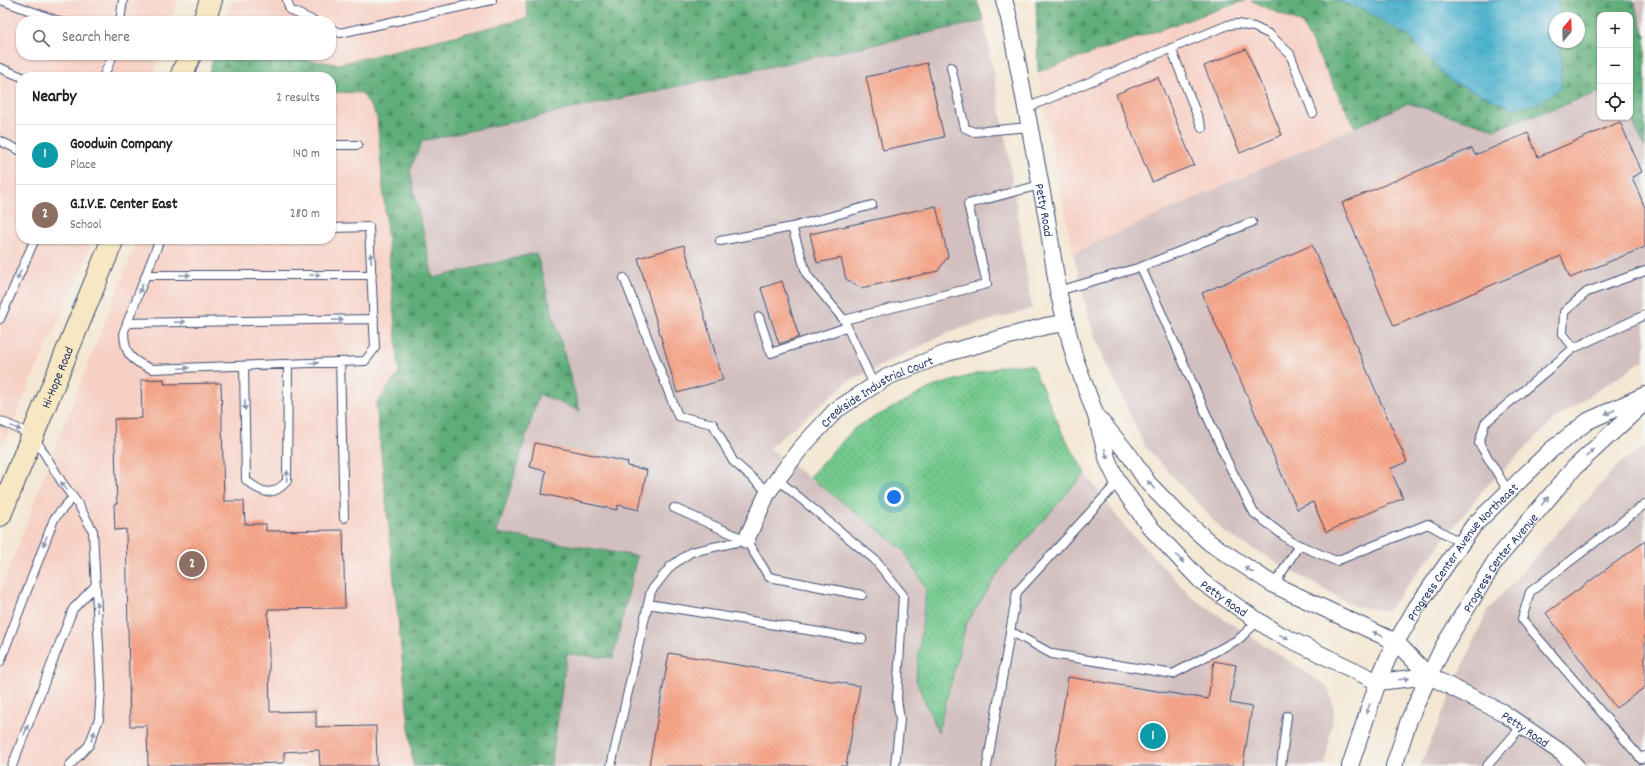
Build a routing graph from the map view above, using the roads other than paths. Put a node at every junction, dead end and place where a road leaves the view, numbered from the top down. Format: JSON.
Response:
{"nodes":[{"id":1,"x":1,"y":0,"type":"edge"},
{"id":2,"x":123,"y":0,"type":"edge"},
{"id":3,"x":211,"y":0,"type":"edge"},
{"id":4,"x":287,"y":0,"type":"edge"},
{"id":5,"x":492,"y":0,"type":"edge"},
{"id":6,"x":1004,"y":0,"type":"edge"},
{"id":7,"x":44,"y":16,"type":"edge"},
{"id":8,"x":121,"y":16,"type":"edge"},
{"id":9,"x":206,"y":16,"type":"edge"},
{"id":10,"x":303,"y":16,"type":"edge"},
{"id":11,"x":336,"y":31,"type":"edge"},
{"id":12,"x":1171,"y":48,"type":"junction"},
{"id":13,"x":111,"y":60,"type":"edge"},
{"id":14,"x":188,"y":60,"type":"edge"},
{"id":15,"x":951,"y":67,"type":"dead end"},
{"id":16,"x":0,"y":68,"type":"edge"},
{"id":17,"x":105,"y":72,"type":"edge"},
{"id":18,"x":183,"y":72,"type":"edge"},
{"id":19,"x":16,"y":75,"type":"edge"},
{"id":20,"x":1026,"y":108,"type":"junction"},
{"id":21,"x":1313,"y":113,"type":"dead end"},
{"id":22,"x":1029,"y":127,"type":"junction"},
{"id":23,"x":1202,"y":128,"type":"dead end"},
{"id":24,"x":0,"y":141,"type":"edge"},
{"id":25,"x":336,"y":145,"type":"edge"},
{"id":26,"x":358,"y":145,"type":"dead end"},
{"id":27,"x":16,"y":149,"type":"edge"},
{"id":28,"x":1040,"y":185,"type":"junction"},
{"id":29,"x":872,"y":205,"type":"dead end"},
{"id":30,"x":1252,"y":222,"type":"dead end"},
{"id":31,"x":792,"y":227,"type":"junction"},
{"id":32,"x":336,"y":228,"type":"edge"},
{"id":33,"x":720,"y":241,"type":"dead end"},
{"id":34,"x":33,"y":244,"type":"edge"},
{"id":35,"x":111,"y":244,"type":"edge"},
{"id":36,"x":158,"y":244,"type":"edge"},
{"id":37,"x":1141,"y":267,"type":"junction"},
{"id":38,"x":1645,"y":271,"type":"edge"},
{"id":39,"x":146,"y":275,"type":"junction"},
{"id":40,"x":372,"y":275,"type":"junction"},
{"id":41,"x":624,"y":278,"type":"dead end"},
{"id":42,"x":1058,"y":290,"type":"junction"},
{"id":43,"x":1645,"y":315,"type":"edge"},
{"id":44,"x":759,"y":317,"type":"dead end"},
{"id":45,"x":0,"y":319,"type":"edge"},
{"id":46,"x":374,"y":319,"type":"junction"},
{"id":47,"x":127,"y":323,"type":"junction"},
{"id":48,"x":1066,"y":323,"type":"junction"},
{"id":49,"x":845,"y":324,"type":"junction"},
{"id":50,"x":1574,"y":348,"type":"junction"},
{"id":51,"x":340,"y":362,"type":"junction"},
{"id":52,"x":288,"y":364,"type":"junction"},
{"id":53,"x":244,"y":366,"type":"junction"},
{"id":54,"x":874,"y":385,"type":"junction"},
{"id":55,"x":1645,"y":396,"type":"edge"},
{"id":56,"x":1645,"y":402,"type":"edge"},
{"id":57,"x":1096,"y":416,"type":"junction"},
{"id":58,"x":0,"y":421,"type":"edge"},
{"id":59,"x":33,"y":435,"type":"junction"},
{"id":60,"x":1118,"y":482,"type":"junction"},
{"id":61,"x":773,"y":485,"type":"junction"},
{"id":62,"x":1508,"y":491,"type":"junction"},
{"id":63,"x":73,"y":497,"type":"junction"},
{"id":64,"x":1645,"y":504,"type":"edge"},
{"id":65,"x":674,"y":508,"type":"dead end"},
{"id":66,"x":0,"y":515,"type":"edge"},
{"id":67,"x":344,"y":518,"type":"dead end"},
{"id":68,"x":746,"y":540,"type":"junction"},
{"id":69,"x":1461,"y":543,"type":"junction"},
{"id":70,"x":1299,"y":545,"type":"junction"},
{"id":71,"x":96,"y":585,"type":"junction"},
{"id":72,"x":1274,"y":586,"type":"junction"},
{"id":73,"x":862,"y":595,"type":"dead end"},
{"id":74,"x":648,"y":604,"type":"junction"},
{"id":75,"x":1258,"y":621,"type":"junction"},
{"id":76,"x":1010,"y":631,"type":"junction"},
{"id":77,"x":862,"y":640,"type":"dead end"},
{"id":78,"x":1396,"y":642,"type":"junction"},
{"id":79,"x":0,"y":662,"type":"edge"},
{"id":80,"x":1429,"y":676,"type":"junction"},
{"id":81,"x":1378,"y":682,"type":"junction"},
{"id":82,"x":1287,"y":716,"type":"dead end"},
{"id":83,"x":1522,"y":726,"type":"junction"},
{"id":84,"x":1645,"y":756,"type":"edge"},
{"id":85,"x":12,"y":766,"type":"edge"},
{"id":86,"x":69,"y":766,"type":"edge"},
{"id":87,"x":611,"y":766,"type":"edge"},
{"id":88,"x":895,"y":766,"type":"edge"},
{"id":89,"x":987,"y":766,"type":"edge"},
{"id":90,"x":1281,"y":766,"type":"edge"},
{"id":91,"x":1350,"y":766,"type":"edge"},
{"id":92,"x":1394,"y":766,"type":"edge"},
{"id":93,"x":1487,"y":766,"type":"edge"},
{"id":94,"x":1576,"y":766,"type":"edge"}],
"edges":[{"from":1,"to":7,"type":"lane"},
{"from":2,"to":8,"type":"lane"},
{"from":3,"to":9,"type":"street"},
{"from":4,"to":10,"type":"lane"},
{"from":5,"to":11,"type":"lane"},
{"from":6,"to":20,"type":"street","name":"Petty Road"},
{"from":12,"to":20,"type":"lane"},
{"from":12,"to":21,"type":"lane"},
{"from":12,"to":23,"type":"lane"},
{"from":13,"to":17,"type":"lane"},
{"from":14,"to":18,"type":"street"},
{"from":15,"to":22,"type":"lane"},
{"from":16,"to":19,"type":"lane"},
{"from":20,"to":22,"type":"street","name":"Petty Road"},
{"from":22,"to":28,"type":"street","name":"Petty Road"},
{"from":24,"to":27,"type":"lane"},
{"from":25,"to":26,"type":"lane"},
{"from":28,"to":42,"type":"street","name":"Petty Road"},
{"from":28,"to":49,"type":"lane"},
{"from":29,"to":31,"type":"lane"},
{"from":30,"to":37,"type":"lane"},
{"from":31,"to":33,"type":"lane"},
{"from":31,"to":49,"type":"lane"},
{"from":40,"to":32,"type":"lane","one_way":true},
{"from":34,"to":45,"type":"lane","one_way":true},
{"from":35,"to":59,"type":"street","name":"Hi-Hope Road"},
{"from":36,"to":39,"type":"lane"},
{"from":37,"to":42,"type":"lane"},
{"from":37,"to":70,"type":"lane"},
{"from":38,"to":50,"type":"lane"},
{"from":39,"to":40,"type":"lane","one_way":true},
{"from":39,"to":47,"type":"lane","one_way":true},
{"from":40,"to":46,"type":"lane"},
{"from":41,"to":61,"type":"lane"},
{"from":42,"to":48,"type":"street","name":"Petty Road"},
{"from":43,"to":50,"type":"lane"},
{"from":44,"to":49,"type":"lane"},
{"from":47,"to":46,"type":"lane","one_way":true},
{"from":46,"to":51,"type":"lane"},
{"from":47,"to":53,"type":"lane","one_way":true},
{"from":48,"to":54,"type":"street","name":"Creekside Industrial Court"},
{"from":48,"to":57,"type":"street","name":"Petty Road"},
{"from":49,"to":54,"type":"lane"},
{"from":50,"to":62,"type":"lane"},
{"from":52,"to":51,"type":"lane","one_way":true},
{"from":51,"to":67,"type":"lane"},
{"from":52,"to":53,"type":"lane"},
{"from":53,"to":52,"type":"lane","one_way":true},
{"from":54,"to":61,"type":"street","name":"Creekside Industrial Court"},
{"from":55,"to":62,"type":"street","name":"Progress Center Avenue Northeast","one_way":true},
{"from":80,"to":56,"type":"street","name":"Progress Center Avenue","one_way":true},
{"from":57,"to":60,"type":"street","name":"Petty Road","one_way":true},
{"from":72,"to":57,"type":"street","name":"Petty Road","one_way":true},
{"from":58,"to":59,"type":"lane","one_way":true},
{"from":63,"to":59,"type":"lane","one_way":true},
{"from":59,"to":66,"type":"street","name":"Hi-Hope Road"},
{"from":60,"to":75,"type":"street","name":"Petty Road","one_way":true},
{"from":60,"to":76,"type":"lane"},
{"from":61,"to":68,"type":"street","name":"Creekside Industrial Court"},
{"from":61,"to":88,"type":"lane"},
{"from":62,"to":69,"type":"street","name":"Progress Center Avenue Northeast"},
{"from":63,"to":71,"type":"lane"},
{"from":63,"to":79,"type":"lane","one_way":true},
{"from":64,"to":84,"type":"lane"},
{"from":65,"to":68,"type":"lane"},
{"from":68,"to":73,"type":"lane"},
{"from":68,"to":74,"type":"lane"},
{"from":69,"to":70,"type":"lane"},
{"from":69,"to":78,"type":"street","name":"Progress Center Avenue Northeast"},
{"from":70,"to":72,"type":"lane"},
{"from":85,"to":71,"type":"lane","one_way":true},
{"from":86,"to":71,"type":"lane","one_way":true},
{"from":78,"to":72,"type":"street","name":"Petty Road","one_way":true},
{"from":74,"to":77,"type":"lane"},
{"from":74,"to":87,"type":"lane"},
{"from":75,"to":76,"type":"lane"},
{"from":75,"to":81,"type":"street","name":"Petty Road","one_way":true},
{"from":76,"to":89,"type":"lane"},
{"from":78,"to":80,"type":"street","name":"Petty Road"},
{"from":78,"to":81,"type":"street","name":"Progress Center Avenue Northeast"},
{"from":81,"to":80,"type":"street","one_way":true},
{"from":80,"to":83,"type":"street","name":"Petty Road"},
{"from":80,"to":92,"type":"street"},
{"from":81,"to":91,"type":"street","name":"Progress Center Avenue Northeast","one_way":true},
{"from":82,"to":90,"type":"lane"},
{"from":83,"to":93,"type":"lane"},
{"from":83,"to":94,"type":"street","name":"Petty Road"}]}
